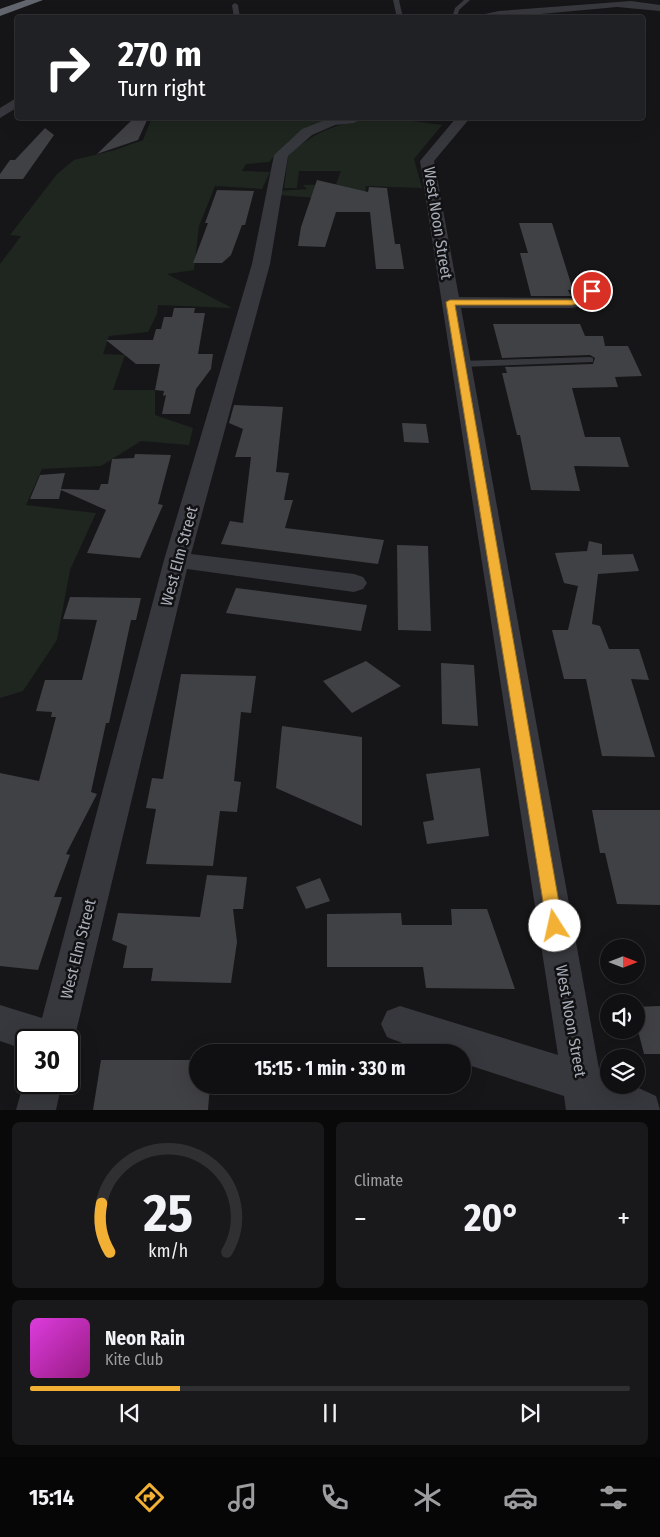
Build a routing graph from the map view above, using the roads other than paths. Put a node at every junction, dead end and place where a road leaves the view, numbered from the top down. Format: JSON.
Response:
{"nodes":[{"id":1,"x":37,"y":0,"type":"edge"},
{"id":2,"x":396,"y":0,"type":"edge"},
{"id":3,"x":467,"y":0,"type":"edge"},
{"id":4,"x":235,"y":5,"type":"dead end"},
{"id":5,"x":660,"y":8,"type":"edge"},
{"id":6,"x":0,"y":13,"type":"edge"},
{"id":7,"x":237,"y":15,"type":"edge"},
{"id":8,"x":399,"y":15,"type":"edge"},
{"id":9,"x":455,"y":15,"type":"edge"},
{"id":10,"x":500,"y":15,"type":"edge"},
{"id":11,"x":15,"y":103,"type":"edge"},
{"id":12,"x":0,"y":114,"type":"edge"},
{"id":13,"x":343,"y":120,"type":"edge"},
{"id":14,"x":461,"y":120,"type":"edge"},
{"id":15,"x":592,"y":291,"type":"dead end"},
{"id":16,"x":450,"y":302,"type":"junction"},
{"id":17,"x":590,"y":360,"type":"dead end"},
{"id":18,"x":461,"y":364,"type":"junction"},
{"id":19,"x":177,"y":560,"type":"junction"},
{"id":20,"x":354,"y":582,"type":"dead end"},
{"id":21,"x":0,"y":1023,"type":"edge"},
{"id":22,"x":400,"y":1024,"type":"dead end"},
{"id":23,"x":19,"y":1029,"type":"edge"},
{"id":24,"x":56,"y":1029,"type":"edge"},
{"id":25,"x":40,"y":1094,"type":"edge"},
{"id":26,"x":584,"y":1096,"type":"edge"},
{"id":27,"x":36,"y":1110,"type":"edge"},
{"id":28,"x":642,"y":1110,"type":"edge"}],
"edges":[{"from":1,"to":6,"type":"highway"},
{"from":2,"to":8,"type":"lane"},
{"from":3,"to":9,"type":"lane"},
{"from":4,"to":7,"type":"lane"},
{"from":5,"to":10,"type":"street"},
{"from":11,"to":12,"type":"street"},
{"from":13,"to":19,"type":"street","name":"West Elm Street"},
{"from":14,"to":16,"type":"street","name":"West Noon Street"},
{"from":15,"to":16,"type":"street"},
{"from":16,"to":18,"type":"street","name":"West Noon Street"},
{"from":17,"to":18,"type":"lane"},
{"from":18,"to":26,"type":"street","name":"West Noon Street"},
{"from":19,"to":20,"type":"street"},
{"from":19,"to":24,"type":"street","name":"West Elm Street"},
{"from":21,"to":23,"type":"street"},
{"from":22,"to":26,"type":"street"},
{"from":25,"to":27,"type":"street"},
{"from":26,"to":28,"type":"street"}]}
